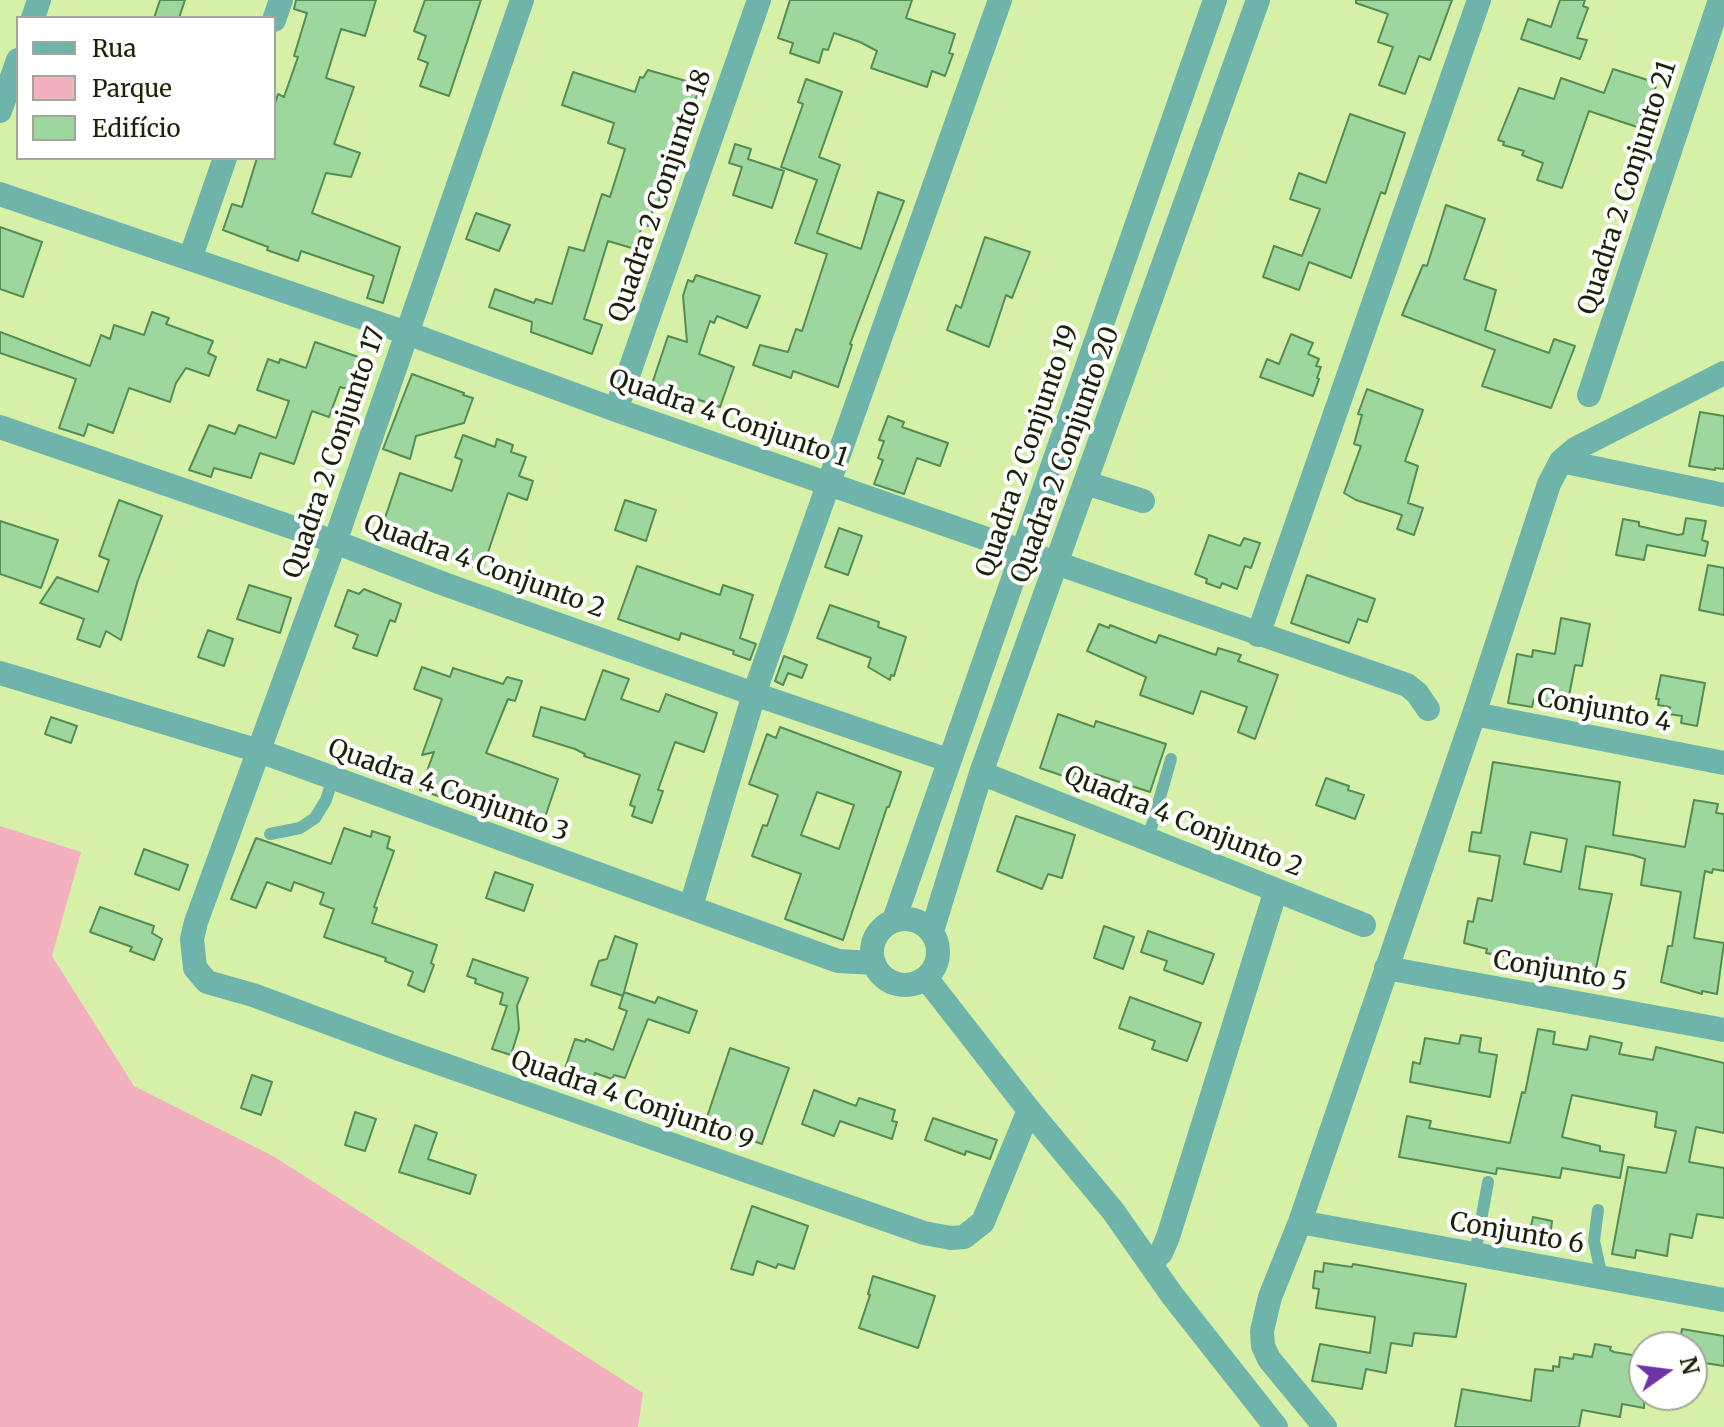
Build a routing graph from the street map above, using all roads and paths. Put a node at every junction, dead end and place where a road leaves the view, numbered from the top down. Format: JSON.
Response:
{"nodes":[{"id":1,"x":522,"y":0,"type":"edge"},
{"id":2,"x":759,"y":0,"type":"edge"},
{"id":3,"x":1000,"y":0,"type":"edge"},
{"id":4,"x":1215,"y":0,"type":"edge"},
{"id":5,"x":1258,"y":0,"type":"edge"},
{"id":6,"x":1479,"y":0,"type":"edge"},
{"id":7,"x":1720,"y":0,"type":"edge"},
{"id":8,"x":16,"y":66,"type":"edge"},
{"id":9,"x":0,"y":111,"type":"edge"},
{"id":10,"x":224,"y":160,"type":"edge"},
{"id":11,"x":0,"y":194,"type":"edge"},
{"id":12,"x":190,"y":259,"type":"junction"},
{"id":13,"x":407,"y":333,"type":"junction"},
{"id":14,"x":1724,"y":373,"type":"edge"},
{"id":15,"x":1589,"y":395,"type":"dead end"},
{"id":16,"x":616,"y":410,"type":"junction"},
{"id":17,"x":0,"y":427,"type":"edge"},
{"id":18,"x":1561,"y":461,"type":"junction"},
{"id":19,"x":828,"y":483,"type":"junction"},
{"id":20,"x":1086,"y":483,"type":"junction"},
{"id":21,"x":1724,"y":495,"type":"edge"},
{"id":22,"x":1143,"y":501,"type":"dead end"},
{"id":23,"x":335,"y":542,"type":"junction"},
{"id":24,"x":1023,"y":551,"type":"junction"},
{"id":25,"x":1057,"y":562,"type":"junction"},
{"id":26,"x":1258,"y":635,"type":"junction"},
{"id":27,"x":0,"y":673,"type":"edge"},
{"id":28,"x":754,"y":694,"type":"junction"},
{"id":29,"x":1428,"y":709,"type":"dead end"},
{"id":30,"x":1474,"y":714,"type":"junction"},
{"id":31,"x":259,"y":751,"type":"junction"},
{"id":32,"x":1171,"y":759,"type":"dead end"},
{"id":33,"x":948,"y":760,"type":"junction"},
{"id":34,"x":1724,"y":763,"type":"edge"},
{"id":35,"x":981,"y":773,"type":"junction"},
{"id":36,"x":333,"y":778,"type":"junction"},
{"id":37,"x":270,"y":834,"type":"dead end"},
{"id":38,"x":1148,"y":839,"type":"junction"},
{"id":39,"x":1276,"y":890,"type":"junction"},
{"id":40,"x":691,"y":906,"type":"junction"},
{"id":41,"x":894,"y":920,"type":"junction"},
{"id":42,"x":196,"y":922,"type":"joint"},
{"id":43,"x":1364,"y":925,"type":"dead end"},
{"id":44,"x":932,"y":931,"type":"junction"},
{"id":45,"x":874,"y":963,"type":"junction"},
{"id":46,"x":1386,"y":968,"type":"junction"},
{"id":47,"x":926,"y":978,"type":"junction"},
{"id":48,"x":1724,"y":1030,"type":"edge"},
{"id":49,"x":1029,"y":1110,"type":"junction"},
{"id":50,"x":1488,"y":1182,"type":"dead end"},
{"id":51,"x":1598,"y":1210,"type":"dead end"},
{"id":52,"x":1300,"y":1222,"type":"junction"},
{"id":53,"x":1475,"y":1254,"type":"junction"},
{"id":54,"x":1150,"y":1264,"type":"junction"},
{"id":55,"x":1602,"y":1278,"type":"junction"},
{"id":56,"x":1724,"y":1300,"type":"edge"},
{"id":57,"x":1276,"y":1427,"type":"edge"},
{"id":58,"x":1325,"y":1427,"type":"edge"}],
"edges":[{"from":1,"to":13,"type":"street","name":"Quadra 2 Conjunto 17"},
{"from":2,"to":16,"type":"street","name":"Quadra 2 Conjunto 18"},
{"from":3,"to":19,"type":"street"},
{"from":4,"to":24,"type":"street","name":"Quadra 2 Conjunto 19"},
{"from":5,"to":20,"type":"street","name":"Quadra 2 Conjunto 20"},
{"from":6,"to":26,"type":"street"},
{"from":7,"to":15,"type":"street","name":"Quadra 2 Conjunto 21"},
{"from":8,"to":9,"type":"street"},
{"from":10,"to":12,"type":"street"},
{"from":11,"to":12,"type":"street","name":"Quadra 4 Conjunto 1"},
{"from":12,"to":13,"type":"street","name":"Quadra 4 Conjunto 1"},
{"from":13,"to":16,"type":"street","name":"Quadra 4 Conjunto 1"},
{"from":13,"to":23,"type":"street","name":"Quadra 2 Conjunto 17"},
{"from":14,"to":18,"type":"street"},
{"from":16,"to":19,"type":"street","name":"Quadra 4 Conjunto 1"},
{"from":17,"to":23,"type":"street","name":"Quadra 4 Conjunto 2"},
{"from":18,"to":21,"type":"street"},
{"from":18,"to":30,"type":"street"},
{"from":19,"to":24,"type":"street","name":"Quadra 4 Conjunto 1"},
{"from":19,"to":28,"type":"street"},
{"from":20,"to":22,"type":"street"},
{"from":20,"to":25,"type":"street","name":"Quadra 2 Conjunto 20"},
{"from":23,"to":28,"type":"street","name":"Quadra 4 Conjunto 2"},
{"from":23,"to":31,"type":"street","name":"Quadra 2 Conjunto 17"},
{"from":24,"to":25,"type":"street","name":"Quadra 4 Conjunto 1"},
{"from":24,"to":33,"type":"street","name":"Quadra 2 Conjunto 19"},
{"from":25,"to":26,"type":"street","name":"Quadra 4 Conjunto 1"},
{"from":25,"to":35,"type":"street","name":"Quadra 2 Conjunto 20"},
{"from":26,"to":29,"type":"street","name":"Quadra 4 Conjunto 1"},
{"from":27,"to":31,"type":"street","name":"Quadra 4 Conjunto 3"},
{"from":28,"to":33,"type":"street","name":"Quadra 4 Conjunto 2"},
{"from":28,"to":40,"type":"street"},
{"from":30,"to":34,"type":"street","name":"Conjunto 4"},
{"from":30,"to":46,"type":"street"},
{"from":31,"to":36,"type":"street","name":"Quadra 4 Conjunto 3"},
{"from":31,"to":42,"type":"street","name":"Quadra 2 Conjunto 17"},
{"from":32,"to":38,"type":"lane"},
{"from":33,"to":41,"type":"street","name":"Quadra 2 Conjunto 19"},
{"from":35,"to":38,"type":"street","name":"Quadra 4 Conjunto 2"},
{"from":35,"to":44,"type":"street","name":"Quadra 2 Conjunto 20"},
{"from":36,"to":37,"type":"lane"},
{"from":36,"to":40,"type":"street","name":"Quadra 4 Conjunto 3"},
{"from":38,"to":39,"type":"street","name":"Quadra 4 Conjunto 2"},
{"from":39,"to":43,"type":"street","name":"Quadra 4 Conjunto 2"},
{"from":39,"to":54,"type":"street"},
{"from":40,"to":45,"type":"street","name":"Quadra 4 Conjunto 3"},
{"from":41,"to":44,"type":"street"},
{"from":41,"to":45,"type":"street"},
{"from":42,"to":49,"type":"street","name":"Quadra 4 Conjunto 9"},
{"from":44,"to":47,"type":"street"},
{"from":45,"to":47,"type":"street"},
{"from":46,"to":48,"type":"street","name":"Conjunto 5"},
{"from":46,"to":52,"type":"street"},
{"from":47,"to":49,"type":"street"},
{"from":49,"to":54,"type":"street"},
{"from":50,"to":53,"type":"lane"},
{"from":51,"to":55,"type":"lane"},
{"from":52,"to":53,"type":"street","name":"Conjunto 6"},
{"from":52,"to":58,"type":"street"},
{"from":53,"to":55,"type":"street","name":"Conjunto 6"},
{"from":54,"to":57,"type":"street"},
{"from":55,"to":56,"type":"street","name":"Conjunto 6"}]}
